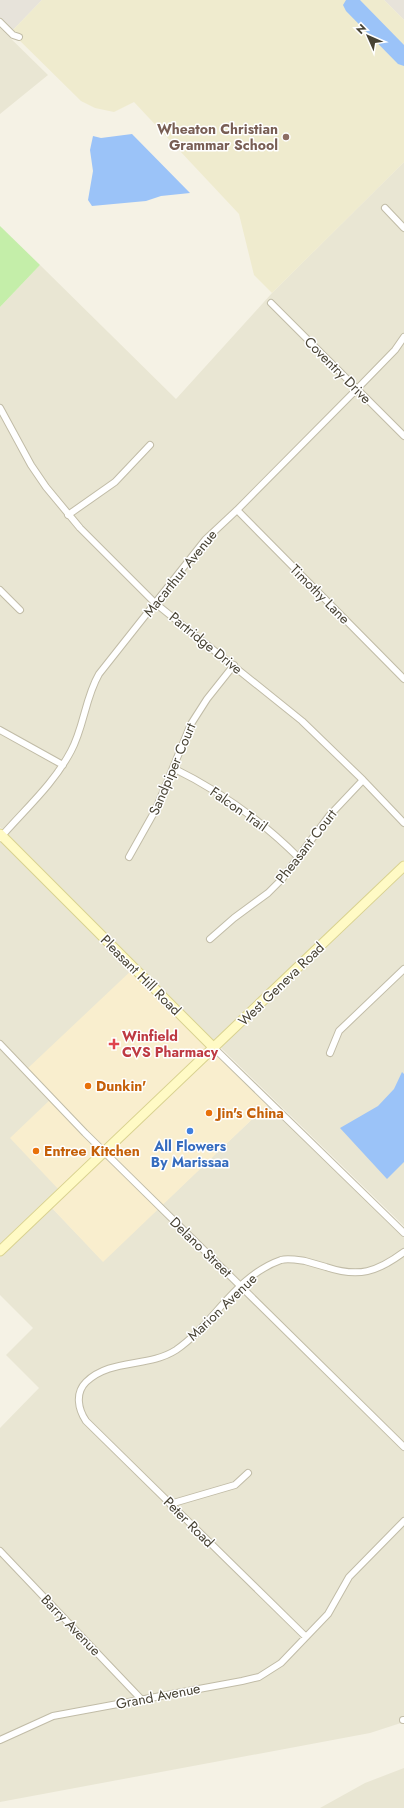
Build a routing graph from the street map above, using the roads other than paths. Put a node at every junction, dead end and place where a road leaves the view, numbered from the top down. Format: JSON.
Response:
{"nodes":[{"id":1,"x":0,"y":22,"type":"edge"},
{"id":2,"x":19,"y":37,"type":"dead end"},
{"id":3,"x":385,"y":208,"type":"dead end"},
{"id":4,"x":404,"y":228,"type":"edge"},
{"id":5,"x":271,"y":303,"type":"dead end"},
{"id":6,"x":404,"y":337,"type":"edge"},
{"id":7,"x":357,"y":389,"type":"junction"},
{"id":8,"x":0,"y":408,"type":"edge"},
{"id":9,"x":404,"y":436,"type":"edge"},
{"id":10,"x":150,"y":445,"type":"dead end"},
{"id":11,"x":237,"y":510,"type":"junction"},
{"id":12,"x":68,"y":516,"type":"junction"},
{"id":13,"x":0,"y":590,"type":"edge"},
{"id":14,"x":155,"y":603,"type":"junction"},
{"id":15,"x":20,"y":610,"type":"dead end"},
{"id":16,"x":234,"y":665,"type":"junction"},
{"id":17,"x":404,"y":678,"type":"edge"},
{"id":18,"x":0,"y":730,"type":"edge"},
{"id":19,"x":63,"y":765,"type":"junction"},
{"id":20,"x":173,"y":768,"type":"junction"},
{"id":21,"x":363,"y":780,"type":"junction"},
{"id":22,"x":404,"y":823,"type":"edge"},
{"id":23,"x":1,"y":836,"type":"edge"},
{"id":24,"x":128,"y":857,"type":"dead end"},
{"id":25,"x":299,"y":858,"type":"junction"},
{"id":26,"x":404,"y":866,"type":"edge"},
{"id":27,"x":210,"y":939,"type":"dead end"},
{"id":28,"x":404,"y":969,"type":"edge"},
{"id":29,"x":0,"y":1044,"type":"edge"},
{"id":30,"x":214,"y":1048,"type":"junction"},
{"id":31,"x":330,"y":1053,"type":"dead end"},
{"id":32,"x":104,"y":1152,"type":"junction"},
{"id":33,"x":404,"y":1233,"type":"edge"},
{"id":34,"x":1,"y":1248,"type":"edge"},
{"id":35,"x":404,"y":1252,"type":"edge"},
{"id":36,"x":241,"y":1286,"type":"junction"},
{"id":37,"x":78,"y":1403,"type":"joint"},
{"id":38,"x":404,"y":1447,"type":"edge"},
{"id":39,"x":248,"y":1473,"type":"dead end"},
{"id":40,"x":170,"y":1504,"type":"junction"},
{"id":41,"x":404,"y":1520,"type":"edge"},
{"id":42,"x":0,"y":1551,"type":"edge"},
{"id":43,"x":306,"y":1637,"type":"junction"},
{"id":44,"x":141,"y":1699,"type":"junction"},
{"id":45,"x":0,"y":1740,"type":"edge"}],
"edges":[{"from":1,"to":2,"type":"street"},
{"from":3,"to":4,"type":"street"},
{"from":5,"to":7,"type":"street","name":"Coventry Drive"},
{"from":6,"to":7,"type":"street","name":"Macarthur Avenue"},
{"from":7,"to":9,"type":"street","name":"Coventry Drive"},
{"from":7,"to":11,"type":"street","name":"Macarthur Avenue"},
{"from":8,"to":12,"type":"street","name":"Partridge Drive"},
{"from":10,"to":12,"type":"street"},
{"from":11,"to":14,"type":"street","name":"Macarthur Avenue"},
{"from":11,"to":17,"type":"street","name":"Timothy Lane"},
{"from":12,"to":14,"type":"street","name":"Partridge Drive"},
{"from":13,"to":15,"type":"street"},
{"from":14,"to":16,"type":"street","name":"Partridge Drive"},
{"from":14,"to":19,"type":"street","name":"Macarthur Avenue"},
{"from":16,"to":20,"type":"street","name":"Sandpiper Court"},
{"from":16,"to":21,"type":"street","name":"Partridge Drive"},
{"from":18,"to":19,"type":"street"},
{"from":19,"to":23,"type":"street","name":"Macarthur Avenue"},
{"from":20,"to":24,"type":"street","name":"Sandpiper Court"},
{"from":20,"to":25,"type":"street","name":"Falcon Trail"},
{"from":21,"to":22,"type":"street","name":"Partridge Drive"},
{"from":21,"to":25,"type":"street","name":"Pheasant Court"},
{"from":23,"to":30,"type":"main road","name":"Pleasant Hill Road"},
{"from":25,"to":27,"type":"street","name":"Pheasant Court"},
{"from":26,"to":30,"type":"main road","name":"West Geneva Road"},
{"from":28,"to":31,"type":"street"},
{"from":29,"to":32,"type":"street","name":"Delano Street"},
{"from":30,"to":32,"type":"main road","name":"West Geneva Road"},
{"from":30,"to":33,"type":"street","name":"Pleasant Hill Road"},
{"from":32,"to":34,"type":"main road","name":"West Geneva Road"},
{"from":32,"to":36,"type":"street","name":"Delano Street"},
{"from":35,"to":36,"type":"street","name":"Marion Avenue"},
{"from":36,"to":37,"type":"street","name":"Marion Avenue"},
{"from":36,"to":38,"type":"street","name":"Delano Street"},
{"from":37,"to":40,"type":"street","name":"Peter Road"},
{"from":39,"to":40,"type":"street"},
{"from":40,"to":43,"type":"street","name":"Peter Road"},
{"from":41,"to":43,"type":"street","name":"Grand Avenue"},
{"from":42,"to":44,"type":"street","name":"Barry Avenue"},
{"from":43,"to":44,"type":"street","name":"Grand Avenue"},
{"from":44,"to":45,"type":"street","name":"Grand Avenue"}]}
